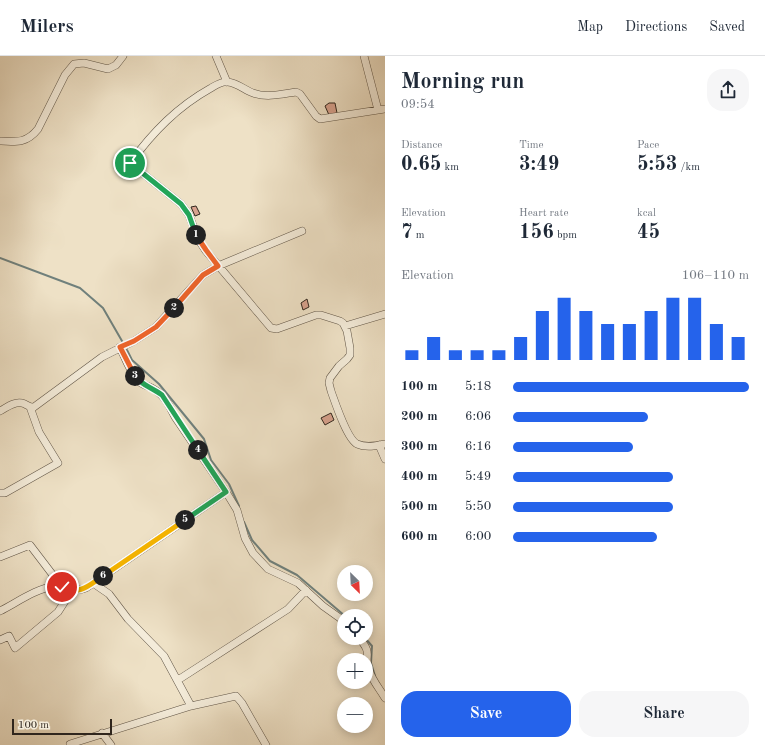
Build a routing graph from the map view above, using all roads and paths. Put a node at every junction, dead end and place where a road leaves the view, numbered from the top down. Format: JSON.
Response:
{"nodes":[{"id":1,"x":123,"y":56,"type":"edge"},
{"id":2,"x":216,"y":56,"type":"edge"},
{"id":3,"x":364,"y":56,"type":"edge"},
{"id":4,"x":227,"y":82,"type":"junction"},
{"id":5,"x":382,"y":109,"type":"edge"},
{"id":6,"x":0,"y":141,"type":"edge"},
{"id":7,"x":302,"y":230,"type":"dead end"},
{"id":8,"x":218,"y":266,"type":"junction"},
{"id":9,"x":385,"y":314,"type":"edge"},
{"id":10,"x":345,"y":326,"type":"junction"},
{"id":11,"x":120,"y":347,"type":"junction"},
{"id":12,"x":30,"y":407,"type":"junction"},
{"id":13,"x":0,"y":411,"type":"edge"},
{"id":14,"x":382,"y":445,"type":"edge"},
{"id":15,"x":385,"y":459,"type":"edge"},
{"id":16,"x":226,"y":492,"type":"junction"},
{"id":17,"x":0,"y":493,"type":"edge"},
{"id":18,"x":0,"y":557,"type":"edge"},
{"id":19,"x":92,"y":583,"type":"junction"},
{"id":20,"x":62,"y":587,"type":"junction"},
{"id":21,"x":72,"y":590,"type":"junction"},
{"id":22,"x":306,"y":590,"type":"junction"},
{"id":23,"x":0,"y":611,"type":"edge"},
{"id":24,"x":337,"y":616,"type":"edge"},
{"id":25,"x":0,"y":640,"type":"edge"},
{"id":26,"x":366,"y":645,"type":"edge"},
{"id":27,"x":178,"y":680,"type":"junction"},
{"id":28,"x":385,"y":698,"type":"edge"},
{"id":29,"x":191,"y":706,"type":"junction"},
{"id":30,"x":102,"y":733,"type":"junction"},
{"id":31,"x":70,"y":744,"type":"dead end"},
{"id":32,"x":111,"y":745,"type":"edge"},
{"id":33,"x":266,"y":745,"type":"edge"}],
"edges":[{"from":1,"to":6,"type":"street"},
{"from":2,"to":4,"type":"street"},
{"from":3,"to":5,"type":"street"},
{"from":4,"to":5,"type":"street"},
{"from":4,"to":8,"type":"street"},
{"from":7,"to":8,"type":"street"},
{"from":8,"to":10,"type":"street"},
{"from":8,"to":11,"type":"street"},
{"from":9,"to":10,"type":"street"},
{"from":10,"to":14,"type":"street"},
{"from":11,"to":12,"type":"street"},
{"from":11,"to":16,"type":"street"},
{"from":12,"to":13,"type":"street"},
{"from":12,"to":17,"type":"street"},
{"from":14,"to":15,"type":"street"},
{"from":16,"to":19,"type":"street"},
{"from":16,"to":22,"type":"street"},
{"from":18,"to":20,"type":"street"},
{"from":19,"to":21,"type":"street"},
{"from":19,"to":27,"type":"street"},
{"from":20,"to":21,"type":"street"},
{"from":20,"to":23,"type":"street"},
{"from":21,"to":25,"type":"street"},
{"from":22,"to":24,"type":"street"},
{"from":22,"to":27,"type":"street"},
{"from":26,"to":28,"type":"street"},
{"from":27,"to":29,"type":"street"},
{"from":29,"to":30,"type":"street"},
{"from":29,"to":33,"type":"street"},
{"from":30,"to":31,"type":"street"},
{"from":30,"to":32,"type":"street"}]}
